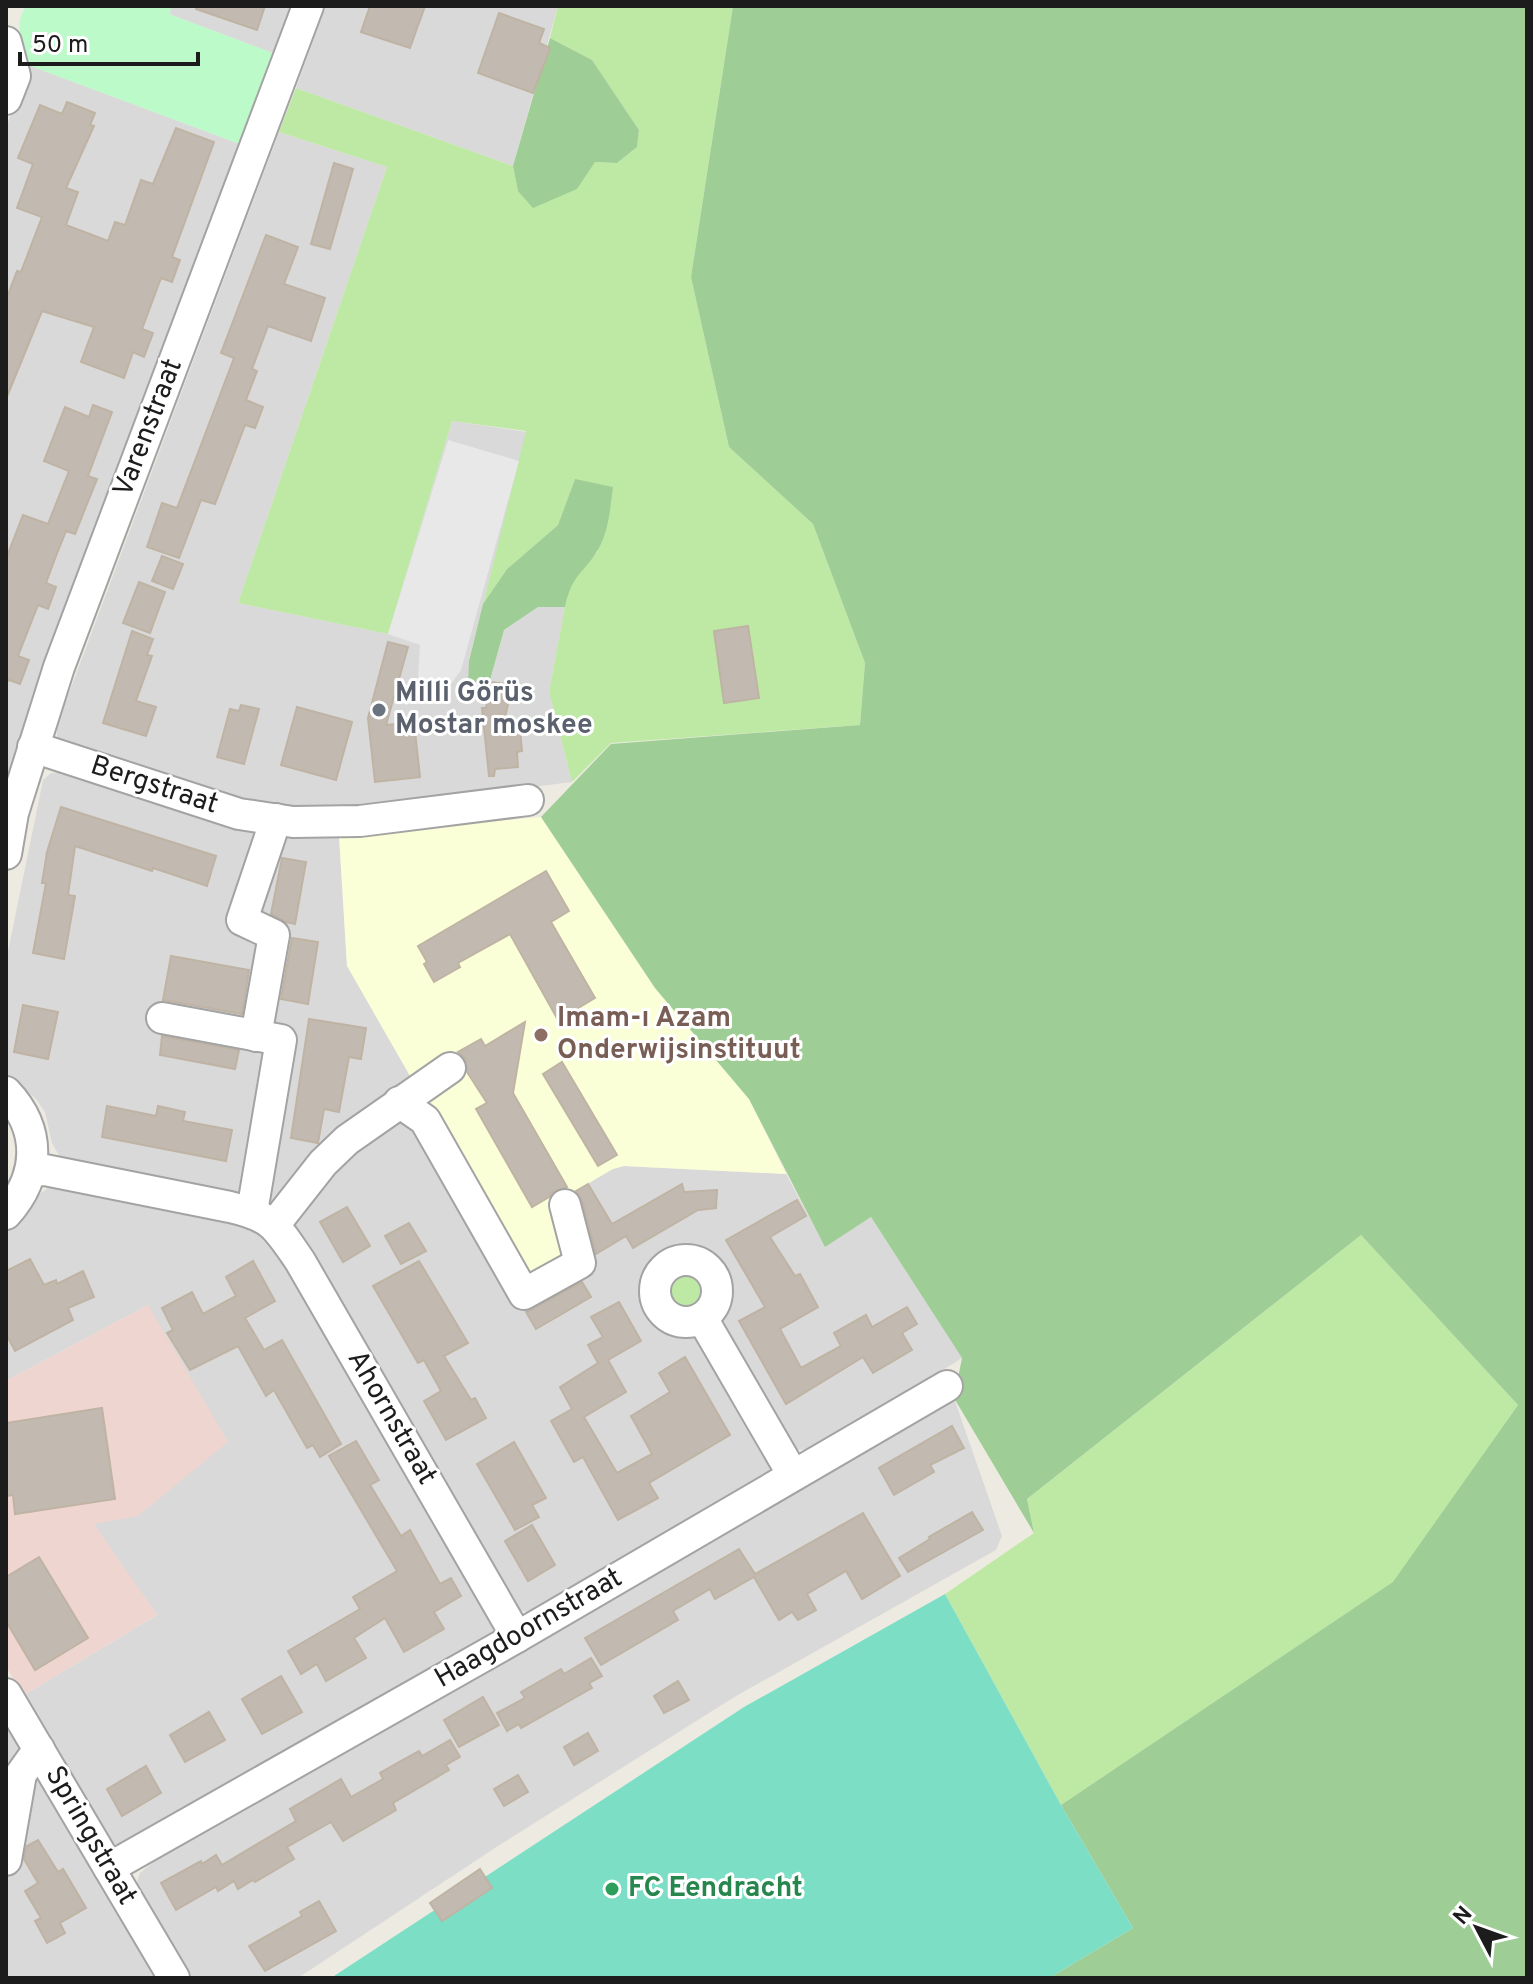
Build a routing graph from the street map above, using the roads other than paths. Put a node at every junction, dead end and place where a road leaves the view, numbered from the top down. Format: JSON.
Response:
{"nodes":[{"id":1,"x":308,"y":6,"type":"edge"},
{"id":2,"x":6,"y":42,"type":"edge"},
{"id":3,"x":6,"y":99,"type":"edge"},
{"id":4,"x":33,"y":747,"type":"junction"},
{"id":5,"x":528,"y":800,"type":"dead end"},
{"id":6,"x":276,"y":819,"type":"junction"},
{"id":7,"x":6,"y":854,"type":"edge"},
{"id":8,"x":162,"y":1018,"type":"dead end"},
{"id":9,"x":256,"y":1036,"type":"junction"},
{"id":10,"x":450,"y":1068,"type":"dead end"},
{"id":11,"x":6,"y":1092,"type":"edge"},
{"id":12,"x":399,"y":1102,"type":"junction"},
{"id":13,"x":31,"y":1171,"type":"junction"},
{"id":14,"x":565,"y":1205,"type":"dead end"},
{"id":15,"x":6,"y":1214,"type":"edge"},
{"id":16,"x":263,"y":1218,"type":"junction"},
{"id":17,"x":702,"y":1318,"type":"dead end"},
{"id":18,"x":947,"y":1386,"type":"dead end"},
{"id":19,"x":793,"y":1475,"type":"junction"},
{"id":20,"x":517,"y":1637,"type":"junction"},
{"id":21,"x":6,"y":1694,"type":"edge"},
{"id":22,"x":39,"y":1749,"type":"junction"},
{"id":23,"x":6,"y":1860,"type":"edge"},
{"id":24,"x":109,"y":1868,"type":"junction"},
{"id":25,"x":174,"y":1978,"type":"edge"}],
"edges":[{"from":1,"to":4,"type":"street","name":"Varenstraat"},
{"from":2,"to":3,"type":"street"},
{"from":4,"to":6,"type":"street","name":"Bergstraat"},
{"from":4,"to":7,"type":"street","name":"Varenstraat"},
{"from":5,"to":6,"type":"street","name":"Bergstraat"},
{"from":6,"to":9,"type":"street"},
{"from":8,"to":9,"type":"street"},
{"from":9,"to":16,"type":"street"},
{"from":10,"to":12,"type":"street"},
{"from":11,"to":13,"type":"street"},
{"from":12,"to":14,"type":"street"},
{"from":12,"to":16,"type":"street"},
{"from":13,"to":15,"type":"street"},
{"from":13,"to":16,"type":"street"},
{"from":16,"to":20,"type":"street","name":"Ahornstraat"},
{"from":17,"to":19,"type":"street"},
{"from":18,"to":19,"type":"street","name":"Haagdoornstraat"},
{"from":19,"to":20,"type":"street","name":"Haagdoornstraat"},
{"from":20,"to":24,"type":"street","name":"Haagdoornstraat"},
{"from":21,"to":22,"type":"street","name":"Springstraat"},
{"from":22,"to":23,"type":"street"},
{"from":22,"to":24,"type":"street","name":"Springstraat"},
{"from":24,"to":25,"type":"street","name":"Springstraat"}]}
